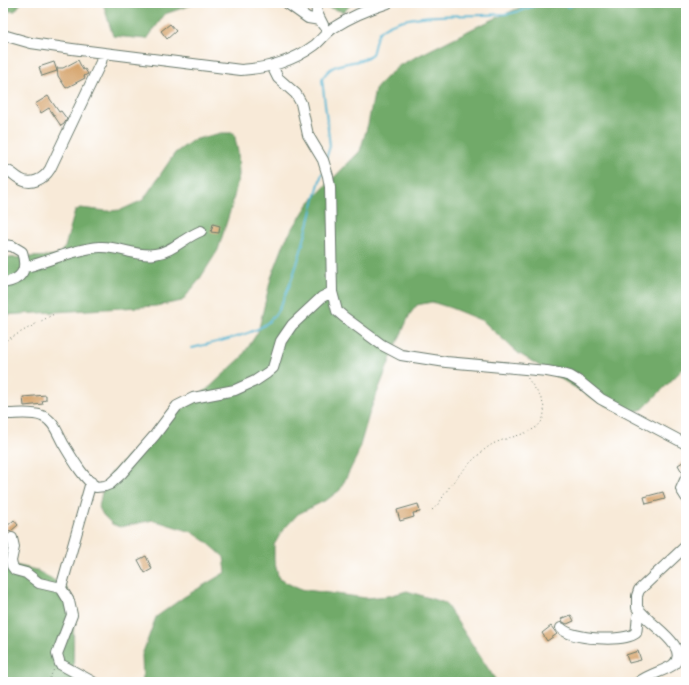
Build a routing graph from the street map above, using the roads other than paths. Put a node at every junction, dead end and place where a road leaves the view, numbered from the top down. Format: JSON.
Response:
{"nodes":[{"id":1,"x":287,"y":3,"type":"edge"},
{"id":2,"x":316,"y":3,"type":"edge"},
{"id":3,"x":388,"y":3,"type":"edge"},
{"id":4,"x":320,"y":20,"type":"junction"},
{"id":5,"x":329,"y":31,"type":"junction"},
{"id":6,"x":3,"y":35,"type":"edge"},
{"id":7,"x":103,"y":54,"type":"junction"},
{"id":8,"x":272,"y":66,"type":"junction"},
{"id":9,"x":3,"y":170,"type":"edge"},
{"id":10,"x":201,"y":231,"type":"dead end"},
{"id":11,"x":3,"y":245,"type":"edge"},
{"id":12,"x":24,"y":267,"type":"junction"},
{"id":13,"x":3,"y":283,"type":"edge"},
{"id":14,"x":332,"y":292,"type":"junction"},
{"id":15,"x":3,"y":412,"type":"edge"},
{"id":16,"x":686,"y":444,"type":"edge"},
{"id":17,"x":686,"y":478,"type":"edge"},
{"id":18,"x":91,"y":482,"type":"junction"},
{"id":19,"x":686,"y":497,"type":"edge"},
{"id":20,"x":12,"y":538,"type":"dead end"},
{"id":21,"x":686,"y":546,"type":"edge"},
{"id":22,"x":61,"y":588,"type":"junction"},
{"id":23,"x":640,"y":610,"type":"junction"},
{"id":24,"x":561,"y":628,"type":"dead end"},
{"id":25,"x":93,"y":682,"type":"edge"},
{"id":26,"x":639,"y":682,"type":"edge"}],
"edges":[{"from":1,"to":4,"type":"street"},
{"from":2,"to":4,"type":"street"},
{"from":3,"to":5,"type":"street"},
{"from":4,"to":5,"type":"street"},
{"from":5,"to":8,"type":"street"},
{"from":6,"to":7,"type":"street"},
{"from":7,"to":8,"type":"street"},
{"from":7,"to":9,"type":"street"},
{"from":8,"to":14,"type":"street"},
{"from":10,"to":12,"type":"street"},
{"from":11,"to":12,"type":"street"},
{"from":12,"to":13,"type":"street"},
{"from":14,"to":16,"type":"street"},
{"from":14,"to":18,"type":"street"},
{"from":15,"to":18,"type":"street"},
{"from":17,"to":19,"type":"street"},
{"from":18,"to":22,"type":"street"},
{"from":20,"to":22,"type":"street"},
{"from":21,"to":23,"type":"street"},
{"from":22,"to":25,"type":"street"},
{"from":23,"to":24,"type":"street"},
{"from":23,"to":26,"type":"street"}]}
